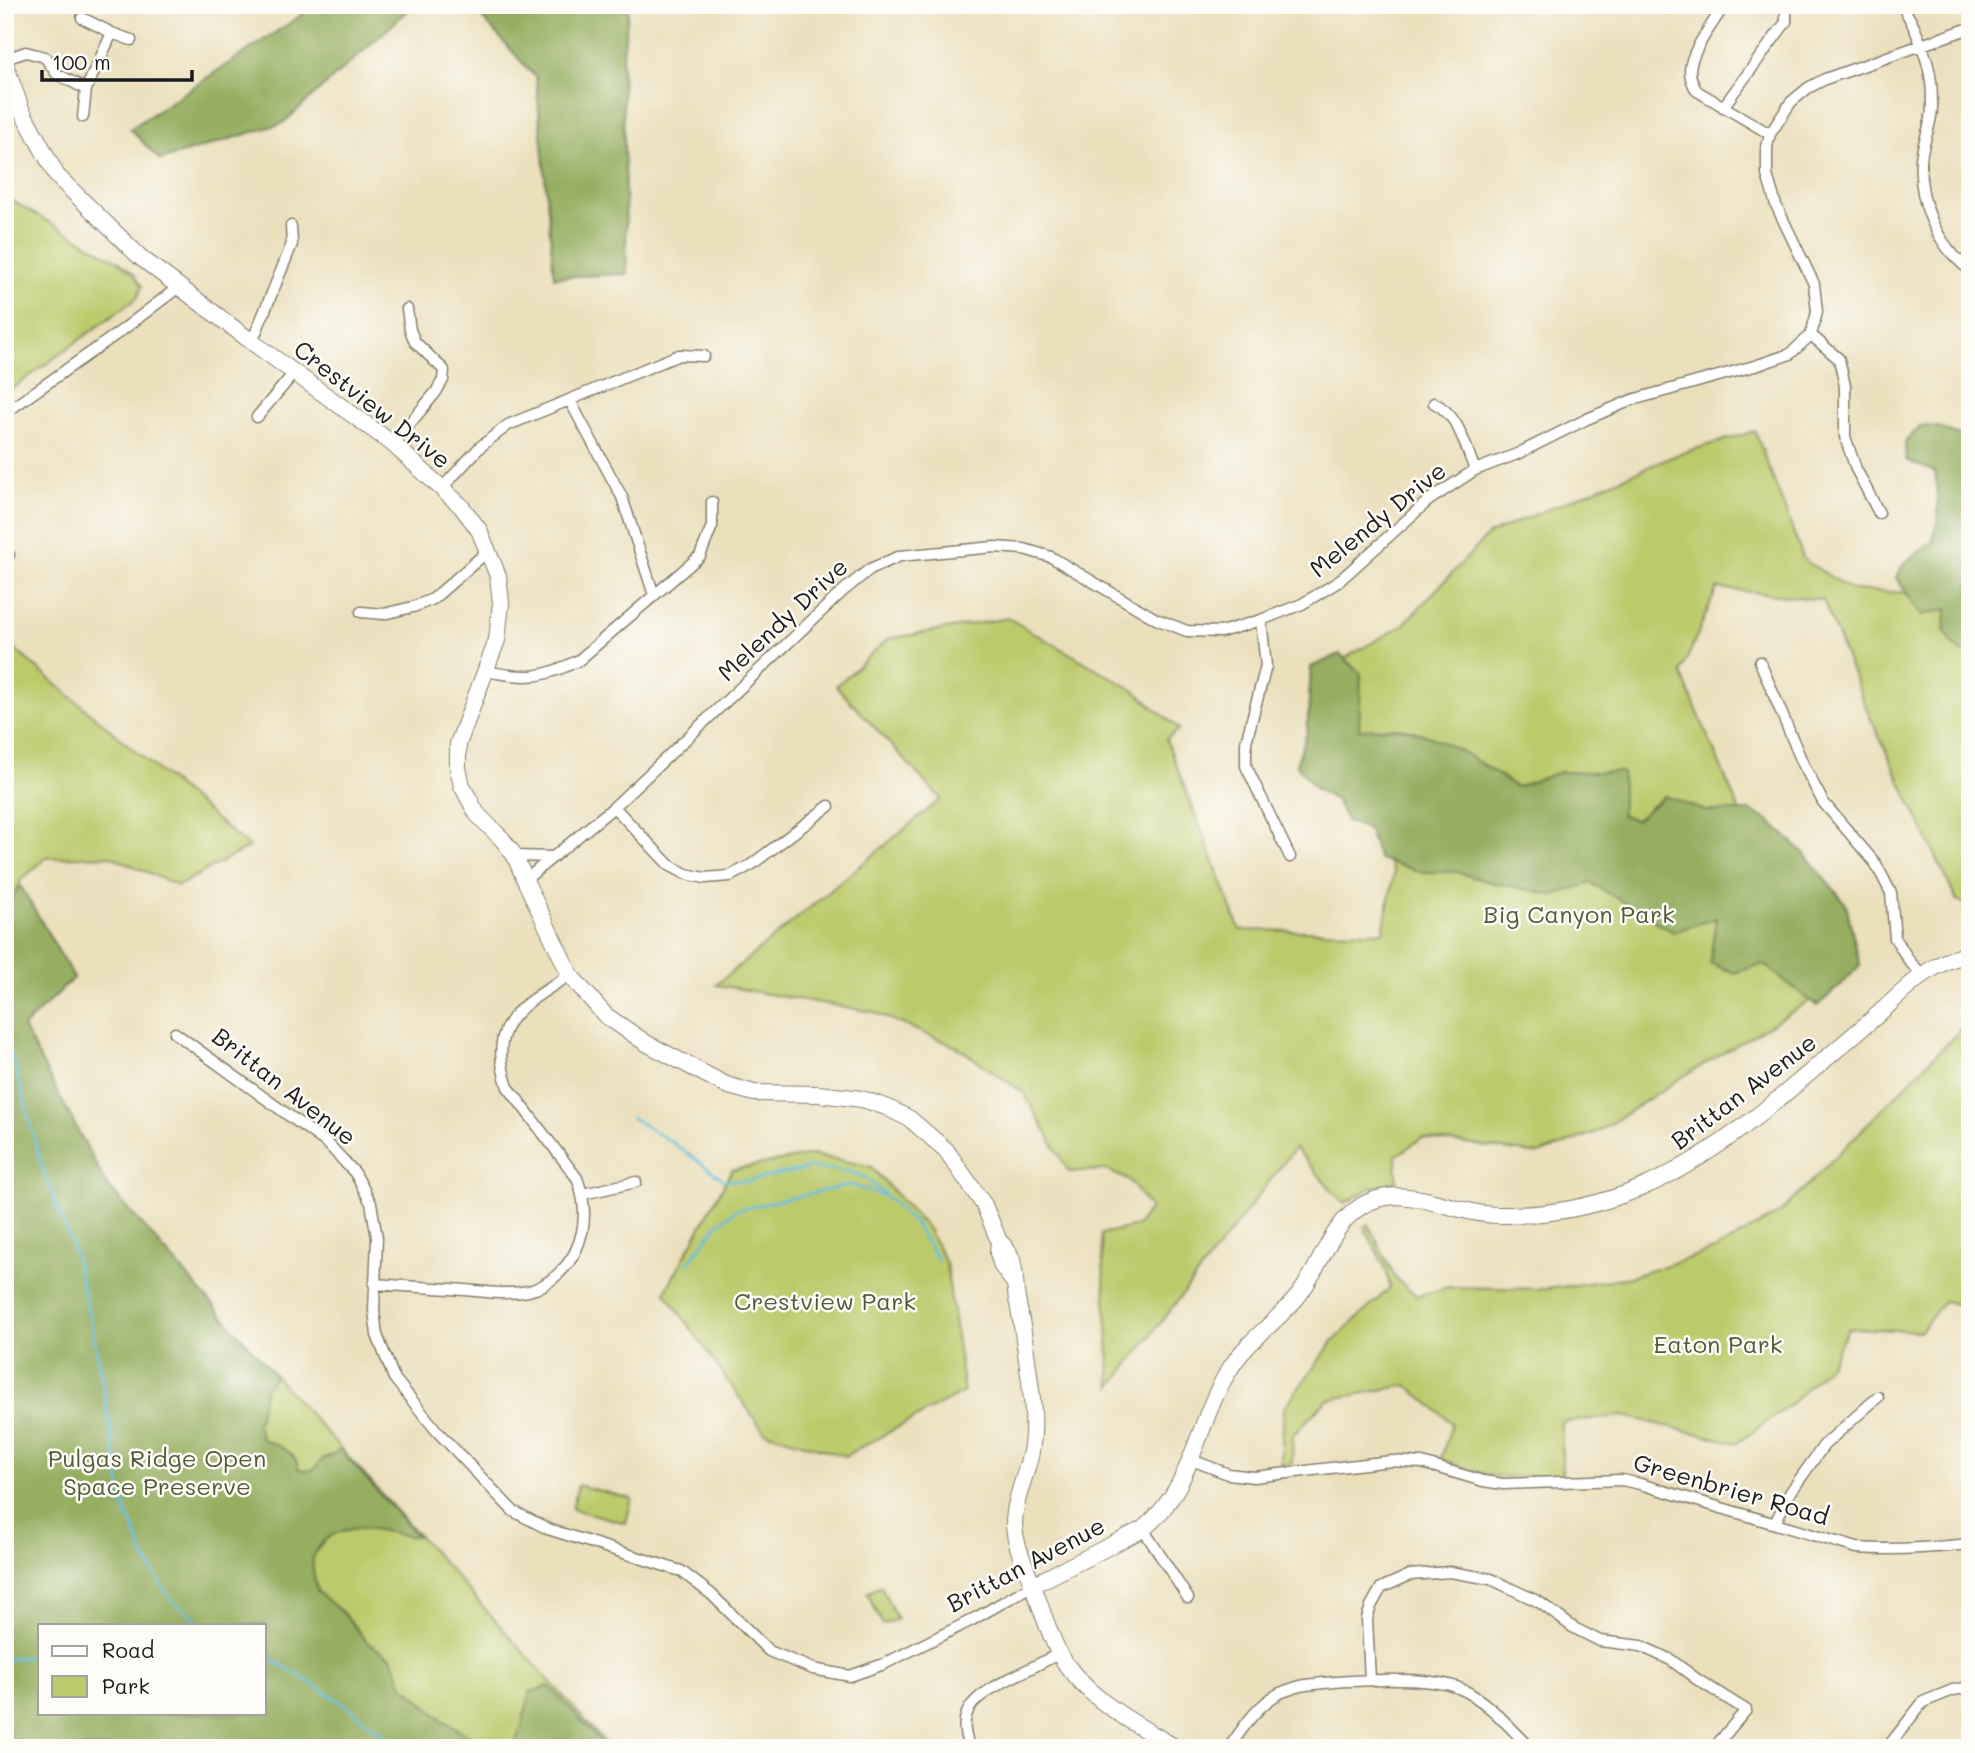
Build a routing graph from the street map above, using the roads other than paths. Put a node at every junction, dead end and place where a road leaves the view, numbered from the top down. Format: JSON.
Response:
{"nodes":[{"id":1,"x":1724,"y":5,"type":"edge"},
{"id":2,"x":1786,"y":5,"type":"edge"},
{"id":3,"x":1902,"y":5,"type":"edge"},
{"id":4,"x":82,"y":18,"type":"dead end"},
{"id":5,"x":1970,"y":28,"type":"edge"},
{"id":6,"x":112,"y":33,"type":"junction"},
{"id":7,"x":131,"y":40,"type":"dead end"},
{"id":8,"x":1921,"y":47,"type":"junction"},
{"id":9,"x":5,"y":62,"type":"edge"},
{"id":10,"x":86,"y":89,"type":"junction"},
{"id":11,"x":1723,"y":107,"type":"junction"},
{"id":12,"x":13,"y":111,"type":"edge"},
{"id":13,"x":83,"y":117,"type":"dead end"},
{"id":14,"x":1770,"y":134,"type":"junction"},
{"id":15,"x":291,"y":226,"type":"dead end"},
{"id":16,"x":1970,"y":270,"type":"edge"},
{"id":17,"x":180,"y":286,"type":"junction"},
{"id":18,"x":407,"y":309,"type":"dead end"},
{"id":19,"x":1811,"y":335,"type":"junction"},
{"id":20,"x":252,"y":342,"type":"junction"},
{"id":21,"x":704,"y":356,"type":"dead end"},
{"id":22,"x":294,"y":373,"type":"junction"},
{"id":23,"x":570,"y":401,"type":"junction"},
{"id":24,"x":1434,"y":403,"type":"dead end"},
{"id":25,"x":5,"y":413,"type":"edge"},
{"id":26,"x":257,"y":417,"type":"dead end"},
{"id":27,"x":393,"y":444,"type":"junction"},
{"id":28,"x":1475,"y":470,"type":"junction"},
{"id":29,"x":442,"y":488,"type":"junction"},
{"id":30,"x":712,"y":502,"type":"dead end"},
{"id":31,"x":1879,"y":513,"type":"dead end"},
{"id":32,"x":489,"y":550,"type":"junction"},
{"id":33,"x":654,"y":595,"type":"junction"},
{"id":34,"x":361,"y":612,"type":"dead end"},
{"id":35,"x":1261,"y":620,"type":"junction"},
{"id":36,"x":1760,"y":663,"type":"dead end"},
{"id":37,"x":486,"y":671,"type":"junction"},
{"id":38,"x":829,"y":806,"type":"dead end"},
{"id":39,"x":614,"y":807,"type":"junction"},
{"id":40,"x":515,"y":856,"type":"junction"},
{"id":41,"x":553,"y":857,"type":"junction"},
{"id":42,"x":1290,"y":857,"type":"dead end"},
{"id":43,"x":525,"y":880,"type":"junction"},
{"id":44,"x":1970,"y":954,"type":"edge"},
{"id":45,"x":1922,"y":974,"type":"junction"},
{"id":46,"x":570,"y":975,"type":"junction"},
{"id":47,"x":175,"y":1033,"type":"dead end"},
{"id":48,"x":636,"y":1182,"type":"dead end"},
{"id":49,"x":583,"y":1195,"type":"junction"},
{"id":50,"x":374,"y":1284,"type":"junction"},
{"id":51,"x":1878,"y":1398,"type":"dead end"},
{"id":52,"x":1192,"y":1460,"type":"junction"},
{"id":53,"x":1775,"y":1523,"type":"junction"},
{"id":54,"x":1143,"y":1529,"type":"junction"},
{"id":55,"x":1970,"y":1545,"type":"edge"},
{"id":56,"x":1033,"y":1586,"type":"junction"},
{"id":57,"x":1188,"y":1598,"type":"dead end"},
{"id":58,"x":1060,"y":1653,"type":"junction"},
{"id":59,"x":1370,"y":1680,"type":"junction"},
{"id":60,"x":1970,"y":1686,"type":"edge"},
{"id":61,"x":1149,"y":1741,"type":"edge"},
{"id":62,"x":970,"y":1748,"type":"edge"},
{"id":63,"x":1176,"y":1748,"type":"edge"},
{"id":64,"x":1229,"y":1748,"type":"edge"},
{"id":65,"x":1531,"y":1748,"type":"edge"},
{"id":66,"x":1714,"y":1748,"type":"edge"},
{"id":67,"x":1887,"y":1748,"type":"edge"}],
"edges":[{"from":1,"to":11,"type":"street"},
{"from":2,"to":11,"type":"street"},
{"from":3,"to":8,"type":"street"},
{"from":4,"to":6,"type":"street"},
{"from":5,"to":8,"type":"street"},
{"from":6,"to":7,"type":"street"},
{"from":6,"to":10,"type":"street"},
{"from":8,"to":14,"type":"street"},
{"from":8,"to":16,"type":"street"},
{"from":9,"to":10,"type":"street"},
{"from":9,"to":12,"type":"street","name":"Crestview Drive"},
{"from":10,"to":13,"type":"street"},
{"from":11,"to":14,"type":"street"},
{"from":12,"to":17,"type":"street","name":"Crestview Drive"},
{"from":14,"to":19,"type":"street"},
{"from":15,"to":20,"type":"street"},
{"from":17,"to":20,"type":"street","name":"Crestview Drive"},
{"from":17,"to":25,"type":"street"},
{"from":18,"to":27,"type":"street"},
{"from":19,"to":28,"type":"street","name":"Melendy Drive"},
{"from":19,"to":31,"type":"street"},
{"from":20,"to":22,"type":"street","name":"Crestview Drive"},
{"from":21,"to":23,"type":"street"},
{"from":22,"to":26,"type":"street"},
{"from":22,"to":27,"type":"street","name":"Crestview Drive"},
{"from":23,"to":29,"type":"street"},
{"from":23,"to":33,"type":"street"},
{"from":24,"to":28,"type":"street"},
{"from":27,"to":29,"type":"street","name":"Crestview Drive"},
{"from":28,"to":35,"type":"street","name":"Melendy Drive"},
{"from":29,"to":32,"type":"street","name":"Crestview Drive"},
{"from":30,"to":33,"type":"street"},
{"from":32,"to":34,"type":"street"},
{"from":32,"to":37,"type":"street","name":"Crestview Drive"},
{"from":33,"to":37,"type":"street"},
{"from":35,"to":39,"type":"street","name":"Melendy Drive"},
{"from":35,"to":42,"type":"street"},
{"from":36,"to":45,"type":"street"},
{"from":37,"to":40,"type":"street","name":"Crestview Drive"},
{"from":38,"to":39,"type":"street"},
{"from":39,"to":41,"type":"street","name":"Melendy Drive"},
{"from":40,"to":41,"type":"street"},
{"from":40,"to":43,"type":"street","name":"Crestview Drive"},
{"from":41,"to":43,"type":"street","name":"Melendy Drive"},
{"from":43,"to":46,"type":"street","name":"Crestview Drive"},
{"from":44,"to":45,"type":"street","name":"Brittan Avenue"},
{"from":45,"to":52,"type":"street","name":"Brittan Avenue"},
{"from":46,"to":49,"type":"street"},
{"from":46,"to":56,"type":"street","name":"Crestview Drive"},
{"from":47,"to":50,"type":"street","name":"Brittan Avenue"},
{"from":48,"to":49,"type":"street"},
{"from":49,"to":50,"type":"street"},
{"from":50,"to":56,"type":"street","name":"Brittan Avenue"},
{"from":51,"to":53,"type":"street"},
{"from":52,"to":53,"type":"street","name":"Greenbrier Road"},
{"from":52,"to":54,"type":"street","name":"Brittan Avenue"},
{"from":53,"to":55,"type":"street","name":"Greenbrier Road"},
{"from":54,"to":56,"type":"street","name":"Brittan Avenue"},
{"from":54,"to":57,"type":"street"},
{"from":56,"to":58,"type":"street","name":"Crestview Drive"},
{"from":58,"to":61,"type":"street","name":"Crestview Drive"},
{"from":58,"to":62,"type":"street"},
{"from":59,"to":64,"type":"street"},
{"from":59,"to":65,"type":"street"},
{"from":59,"to":66,"type":"street"},
{"from":60,"to":67,"type":"street"},
{"from":61,"to":63,"type":"street","name":"Crestview Drive"}]}
